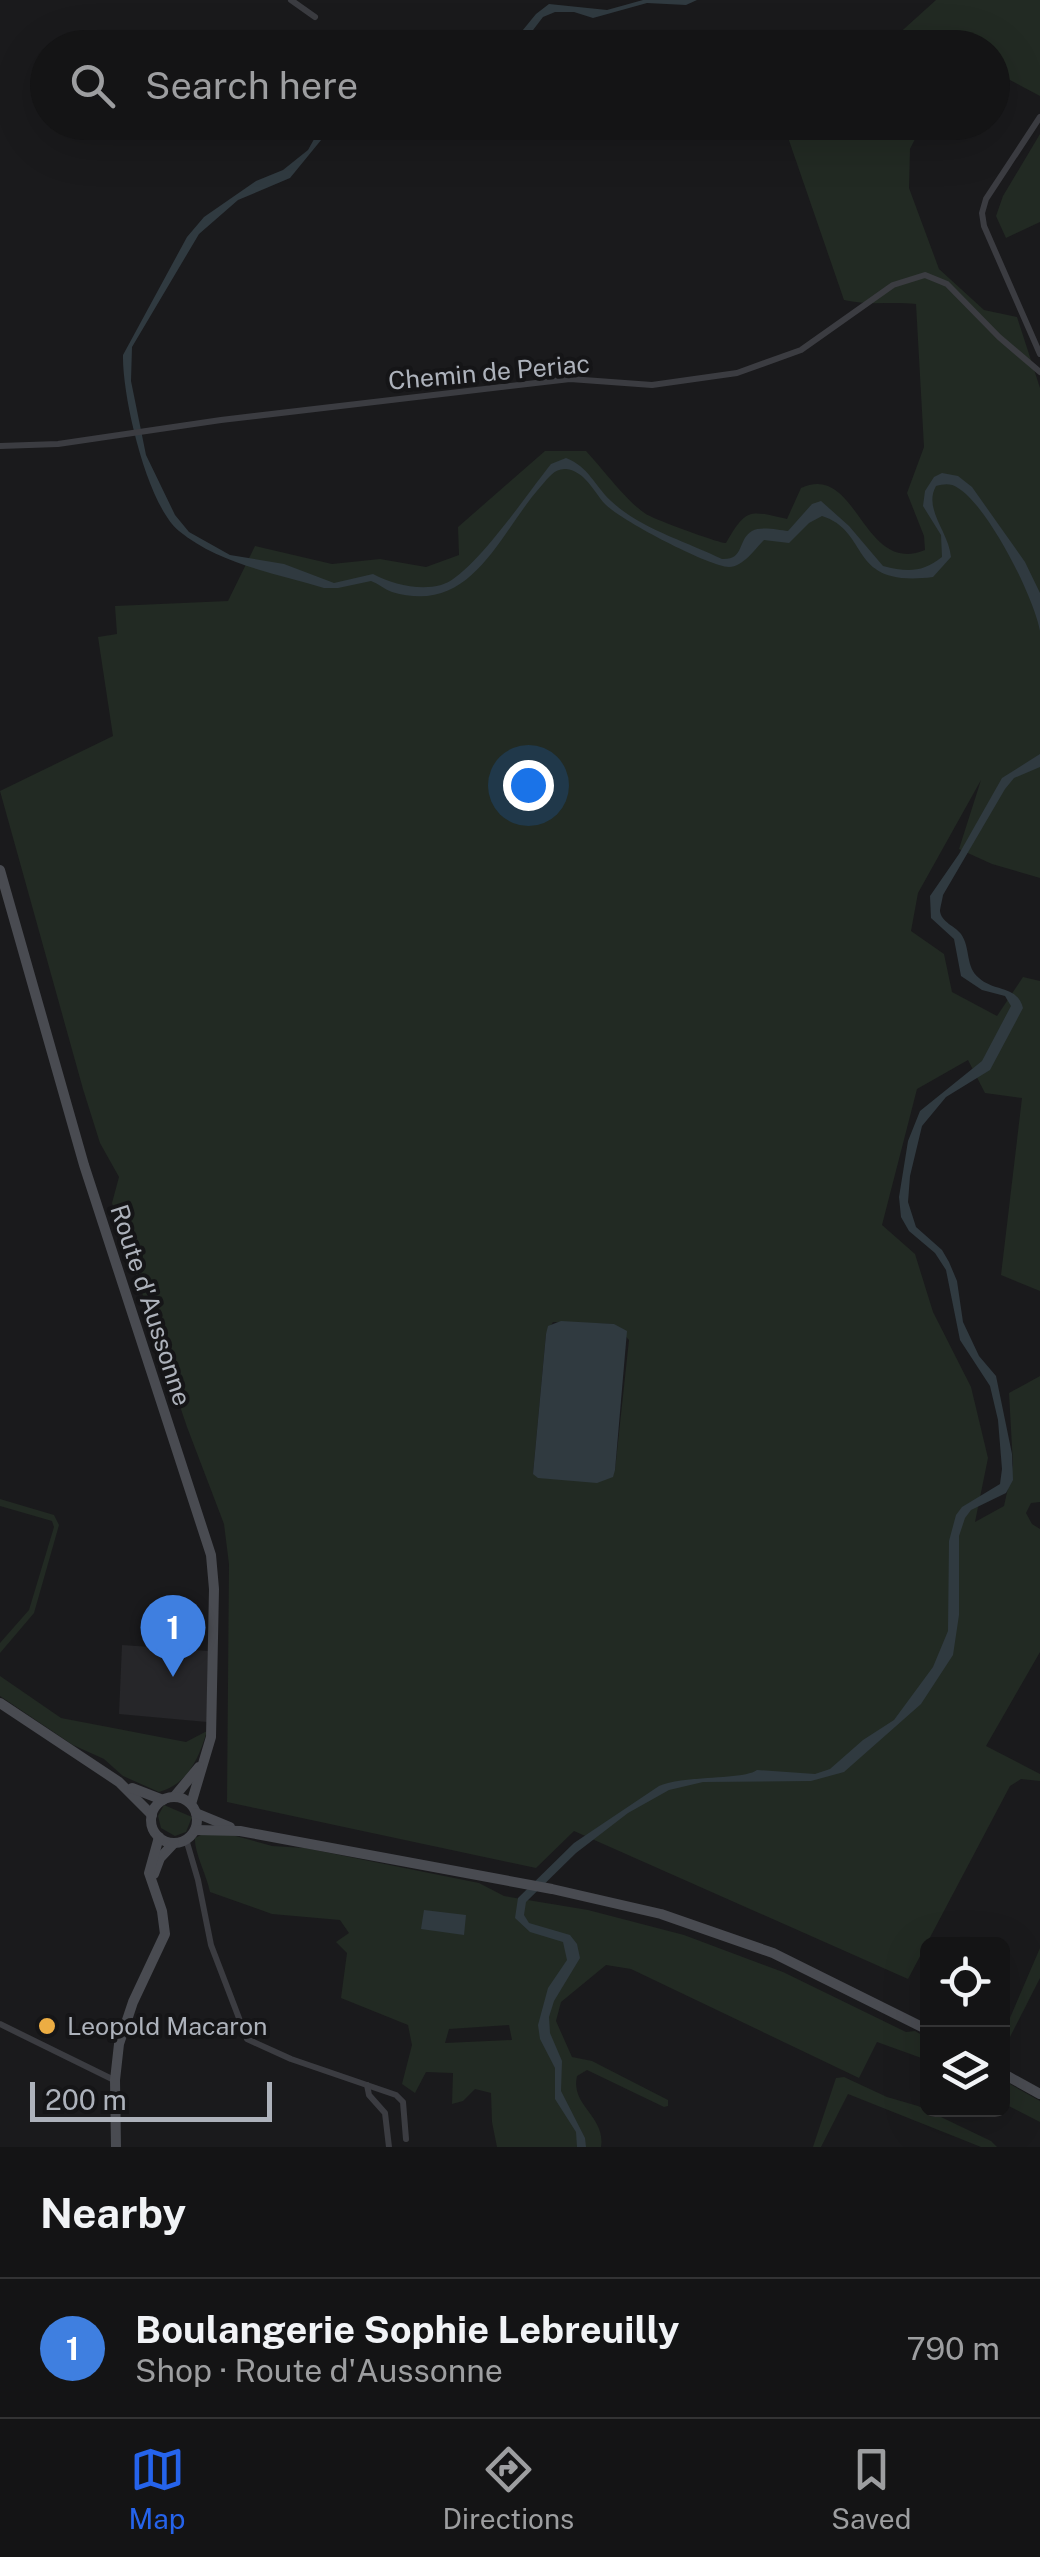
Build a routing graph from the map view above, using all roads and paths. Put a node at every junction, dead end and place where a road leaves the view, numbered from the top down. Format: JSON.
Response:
{"nodes":[{"id":1,"x":291,"y":0,"type":"edge"},
{"id":2,"x":315,"y":17,"type":"dead end"},
{"id":3,"x":1040,"y":117,"type":"edge"},
{"id":4,"x":1040,"y":354,"type":"edge"},
{"id":5,"x":1040,"y":372,"type":"edge"},
{"id":6,"x":0,"y":446,"type":"edge"},
{"id":7,"x":0,"y":870,"type":"edge"},
{"id":8,"x":0,"y":1703,"type":"edge"},
{"id":9,"x":205,"y":1758,"type":"junction"},
{"id":10,"x":119,"y":1782,"type":"junction"},
{"id":11,"x":169,"y":1799,"type":"junction"},
{"id":12,"x":193,"y":1809,"type":"junction"},
{"id":13,"x":152,"y":1815,"type":"junction"},
{"id":14,"x":240,"y":1831,"type":"junction"},
{"id":15,"x":158,"y":1836,"type":"junction"},
{"id":16,"x":185,"y":1837,"type":"junction"},
{"id":17,"x":152,"y":1885,"type":"junction"},
{"id":18,"x":0,"y":2024,"type":"edge"},
{"id":19,"x":922,"y":2027,"type":"edge"},
{"id":20,"x":1010,"y":2077,"type":"edge"},
{"id":21,"x":115,"y":2080,"type":"junction"},
{"id":22,"x":367,"y":2085,"type":"junction"},
{"id":23,"x":1040,"y":2094,"type":"edge"},
{"id":24,"x":406,"y":2139,"type":"dead end"},
{"id":25,"x":116,"y":2147,"type":"edge"},
{"id":26,"x":389,"y":2147,"type":"edge"}],
"edges":[{"from":1,"to":2,"type":"street"},
{"from":3,"to":4,"type":"street"},
{"from":5,"to":6,"type":"street","name":"Chemin de Periac"},
{"from":7,"to":9,"type":"main road","name":"Route d'Aussonne"},
{"from":8,"to":10,"type":"main road"},
{"from":9,"to":11,"type":"main road","name":"Route d'Aussonne"},
{"from":9,"to":12,"type":"main road","name":"Route d'Aussonne"},
{"from":10,"to":11,"type":"main road"},
{"from":10,"to":13,"type":"main road"},
{"from":11,"to":12,"type":"main road"},
{"from":11,"to":13,"type":"main road"},
{"from":12,"to":14,"type":"main road"},
{"from":12,"to":16,"type":"main road"},
{"from":13,"to":15,"type":"main road"},
{"from":14,"to":16,"type":"main road"},
{"from":14,"to":19,"type":"main road"},
{"from":15,"to":16,"type":"main road"},
{"from":15,"to":17,"type":"main road"},
{"from":16,"to":17,"type":"main road"},
{"from":16,"to":22,"type":"street"},
{"from":17,"to":21,"type":"main road"},
{"from":18,"to":21,"type":"street"},
{"from":20,"to":23,"type":"main road"},
{"from":21,"to":25,"type":"main road"},
{"from":22,"to":24,"type":"street"},
{"from":22,"to":26,"type":"street"}]}
